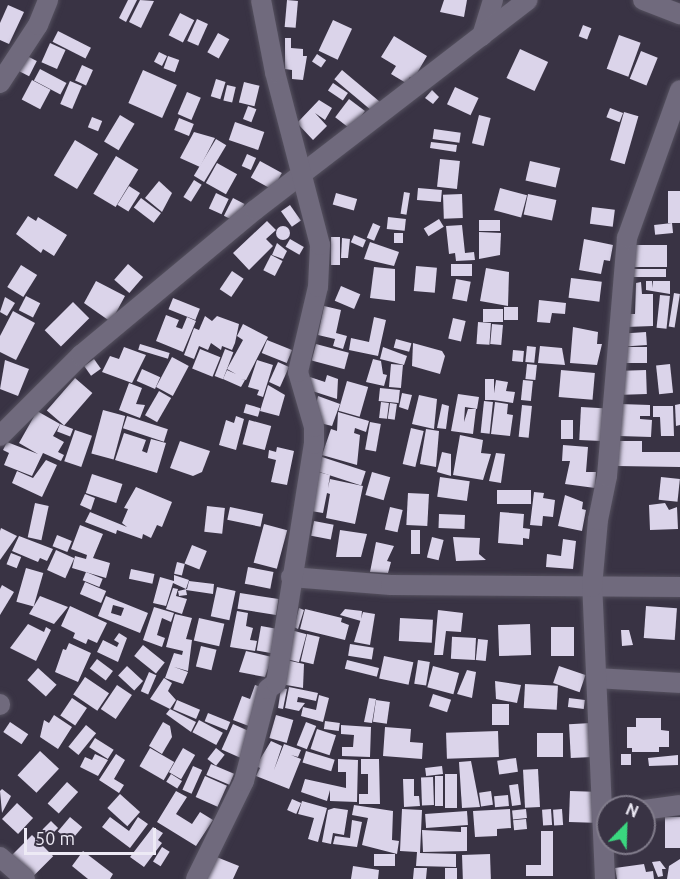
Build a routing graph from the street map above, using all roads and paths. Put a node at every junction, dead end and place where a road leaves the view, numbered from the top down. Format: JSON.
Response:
{"nodes":[{"id":1,"x":48,"y":0,"type":"edge"},
{"id":2,"x":261,"y":0,"type":"edge"},
{"id":3,"x":493,"y":0,"type":"edge"},
{"id":4,"x":528,"y":0,"type":"edge"},
{"id":5,"x":643,"y":0,"type":"edge"},
{"id":6,"x":680,"y":14,"type":"edge"},
{"id":7,"x":482,"y":36,"type":"junction"},
{"id":8,"x":0,"y":83,"type":"edge"},
{"id":9,"x":680,"y":90,"type":"edge"},
{"id":10,"x":302,"y":174,"type":"junction"},
{"id":11,"x":0,"y":436,"type":"edge"},
{"id":12,"x":291,"y":577,"type":"junction"},
{"id":13,"x":592,"y":587,"type":"junction"},
{"id":14,"x":680,"y":587,"type":"edge"},
{"id":15,"x":597,"y":678,"type":"junction"},
{"id":16,"x":680,"y":683,"type":"edge"},
{"id":17,"x":604,"y":795,"type":"edge"},
{"id":18,"x":680,"y":805,"type":"edge"},
{"id":19,"x":656,"y":808,"type":"edge"},
{"id":20,"x":605,"y":855,"type":"edge"},
{"id":21,"x":0,"y":857,"type":"edge"},
{"id":22,"x":25,"y":879,"type":"edge"},
{"id":23,"x":196,"y":879,"type":"edge"},
{"id":24,"x":605,"y":879,"type":"edge"}],
"edges":[{"from":1,"to":8,"type":"street"},
{"from":2,"to":10,"type":"street"},
{"from":3,"to":7,"type":"street"},
{"from":4,"to":7,"type":"street"},
{"from":5,"to":6,"type":"street"},
{"from":7,"to":10,"type":"street"},
{"from":9,"to":13,"type":"street"},
{"from":10,"to":11,"type":"street"},
{"from":10,"to":12,"type":"street"},
{"from":12,"to":13,"type":"street"},
{"from":12,"to":23,"type":"street"},
{"from":13,"to":14,"type":"street"},
{"from":13,"to":15,"type":"street"},
{"from":15,"to":16,"type":"street"},
{"from":15,"to":17,"type":"street"},
{"from":18,"to":19,"type":"street"},
{"from":20,"to":24,"type":"street"},
{"from":21,"to":22,"type":"street"}]}
